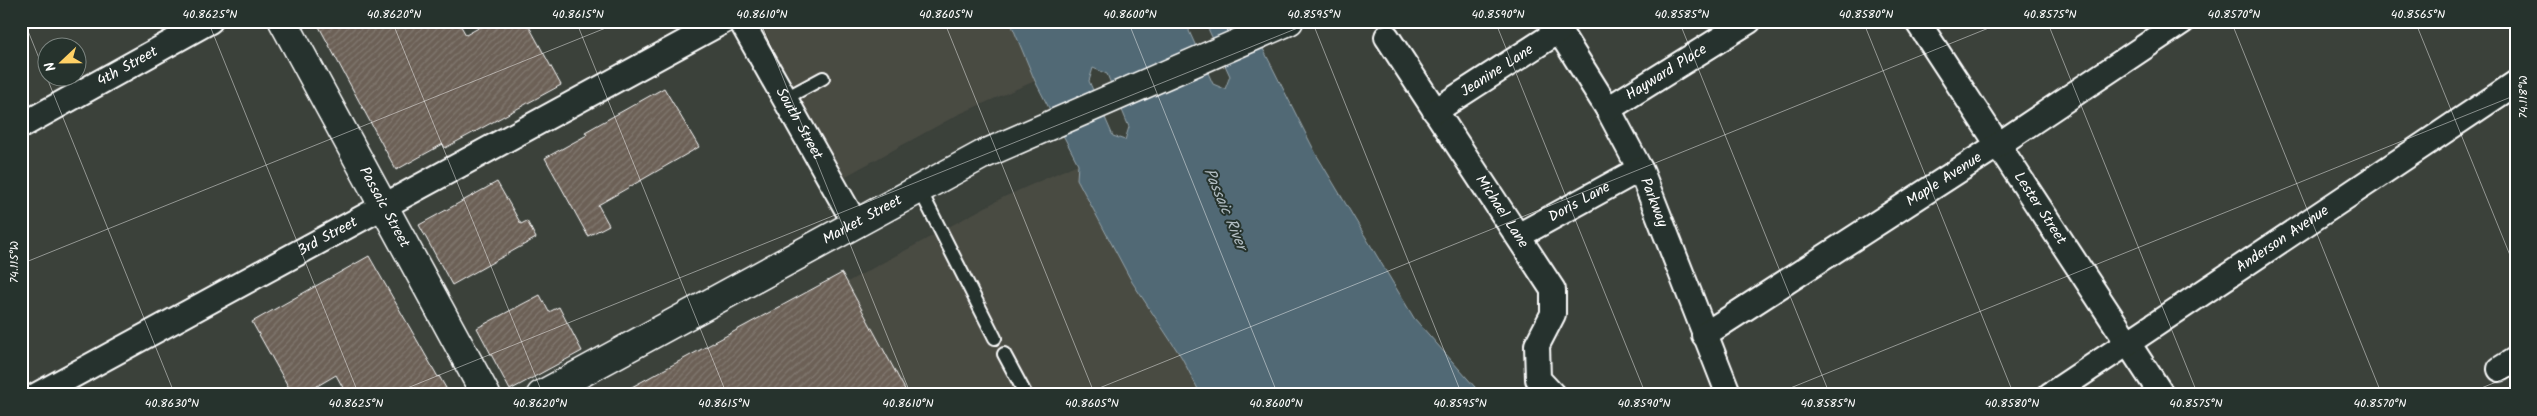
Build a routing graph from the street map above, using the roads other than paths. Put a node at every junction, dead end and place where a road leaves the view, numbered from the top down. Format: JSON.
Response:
{"nodes":[{"id":1,"x":210,"y":21,"type":"edge"},
{"id":2,"x":283,"y":21,"type":"edge"},
{"id":3,"x":724,"y":21,"type":"edge"},
{"id":4,"x":741,"y":21,"type":"edge"},
{"id":5,"x":1290,"y":21,"type":"edge"},
{"id":6,"x":1749,"y":21,"type":"edge"},
{"id":7,"x":1917,"y":21,"type":"edge"},
{"id":8,"x":2183,"y":21,"type":"edge"},
{"id":9,"x":1556,"y":26,"type":"edge"},
{"id":10,"x":1387,"y":37,"type":"dead end"},
{"id":11,"x":822,"y":78,"type":"dead end"},
{"id":12,"x":2516,"y":83,"type":"edge"},
{"id":13,"x":784,"y":99,"type":"junction"},
{"id":14,"x":1608,"y":109,"type":"junction"},
{"id":15,"x":1435,"y":110,"type":"junction"},
{"id":16,"x":21,"y":126,"type":"edge"},
{"id":17,"x":1998,"y":145,"type":"junction"},
{"id":18,"x":1640,"y":169,"type":"junction"},
{"id":19,"x":920,"y":190,"type":"junction"},
{"id":20,"x":382,"y":206,"type":"junction"},
{"id":21,"x":856,"y":225,"type":"junction"},
{"id":22,"x":1518,"y":236,"type":"junction"},
{"id":23,"x":1704,"y":335,"type":"junction"},
{"id":24,"x":995,"y":338,"type":"dead end"},
{"id":25,"x":2128,"y":343,"type":"junction"},
{"id":26,"x":1004,"y":354,"type":"dead end"},
{"id":27,"x":37,"y":395,"type":"edge"},
{"id":28,"x":486,"y":395,"type":"edge"},
{"id":29,"x":541,"y":395,"type":"edge"},
{"id":30,"x":1026,"y":395,"type":"edge"},
{"id":31,"x":1553,"y":395,"type":"edge"},
{"id":32,"x":1728,"y":395,"type":"edge"},
{"id":33,"x":2050,"y":395,"type":"edge"},
{"id":34,"x":2162,"y":395,"type":"edge"}],
"edges":[{"from":1,"to":16,"type":"street","name":"4th Street"},
{"from":2,"to":20,"type":"street","name":"Passaic Street"},
{"from":3,"to":20,"type":"street","name":"3rd Street"},
{"from":4,"to":13,"type":"street","name":"South Street"},
{"from":5,"to":19,"type":"street","name":"Market Street"},
{"from":6,"to":14,"type":"street","name":"Hayward Place"},
{"from":7,"to":17,"type":"street","name":"Lester Street"},
{"from":8,"to":17,"type":"street","name":"Maple Avenue"},
{"from":9,"to":14,"type":"street","name":"Parkway"},
{"from":9,"to":15,"type":"street","name":"Jeanine Lane"},
{"from":10,"to":15,"type":"street","name":"Michael Lane"},
{"from":11,"to":13,"type":"lane"},
{"from":12,"to":25,"type":"street","name":"Anderson Avenue"},
{"from":13,"to":21,"type":"street","name":"South Street"},
{"from":14,"to":18,"type":"street","name":"Parkway"},
{"from":15,"to":22,"type":"street","name":"Michael Lane"},
{"from":17,"to":23,"type":"street","name":"Maple Avenue"},
{"from":17,"to":25,"type":"street","name":"Lester Street"},
{"from":18,"to":22,"type":"street","name":"Doris Lane"},
{"from":18,"to":23,"type":"street","name":"Parkway"},
{"from":19,"to":21,"type":"street","name":"Market Street"},
{"from":19,"to":24,"type":"lane"},
{"from":20,"to":27,"type":"street","name":"3rd Street"},
{"from":20,"to":28,"type":"street","name":"Passaic Street"},
{"from":21,"to":29,"type":"street","name":"Market Street"},
{"from":22,"to":31,"type":"street","name":"Michael Lane"},
{"from":23,"to":32,"type":"street","name":"Parkway"},
{"from":25,"to":33,"type":"street","name":"Anderson Avenue"},
{"from":25,"to":34,"type":"street","name":"Lester Street"},
{"from":26,"to":30,"type":"lane"}]}
